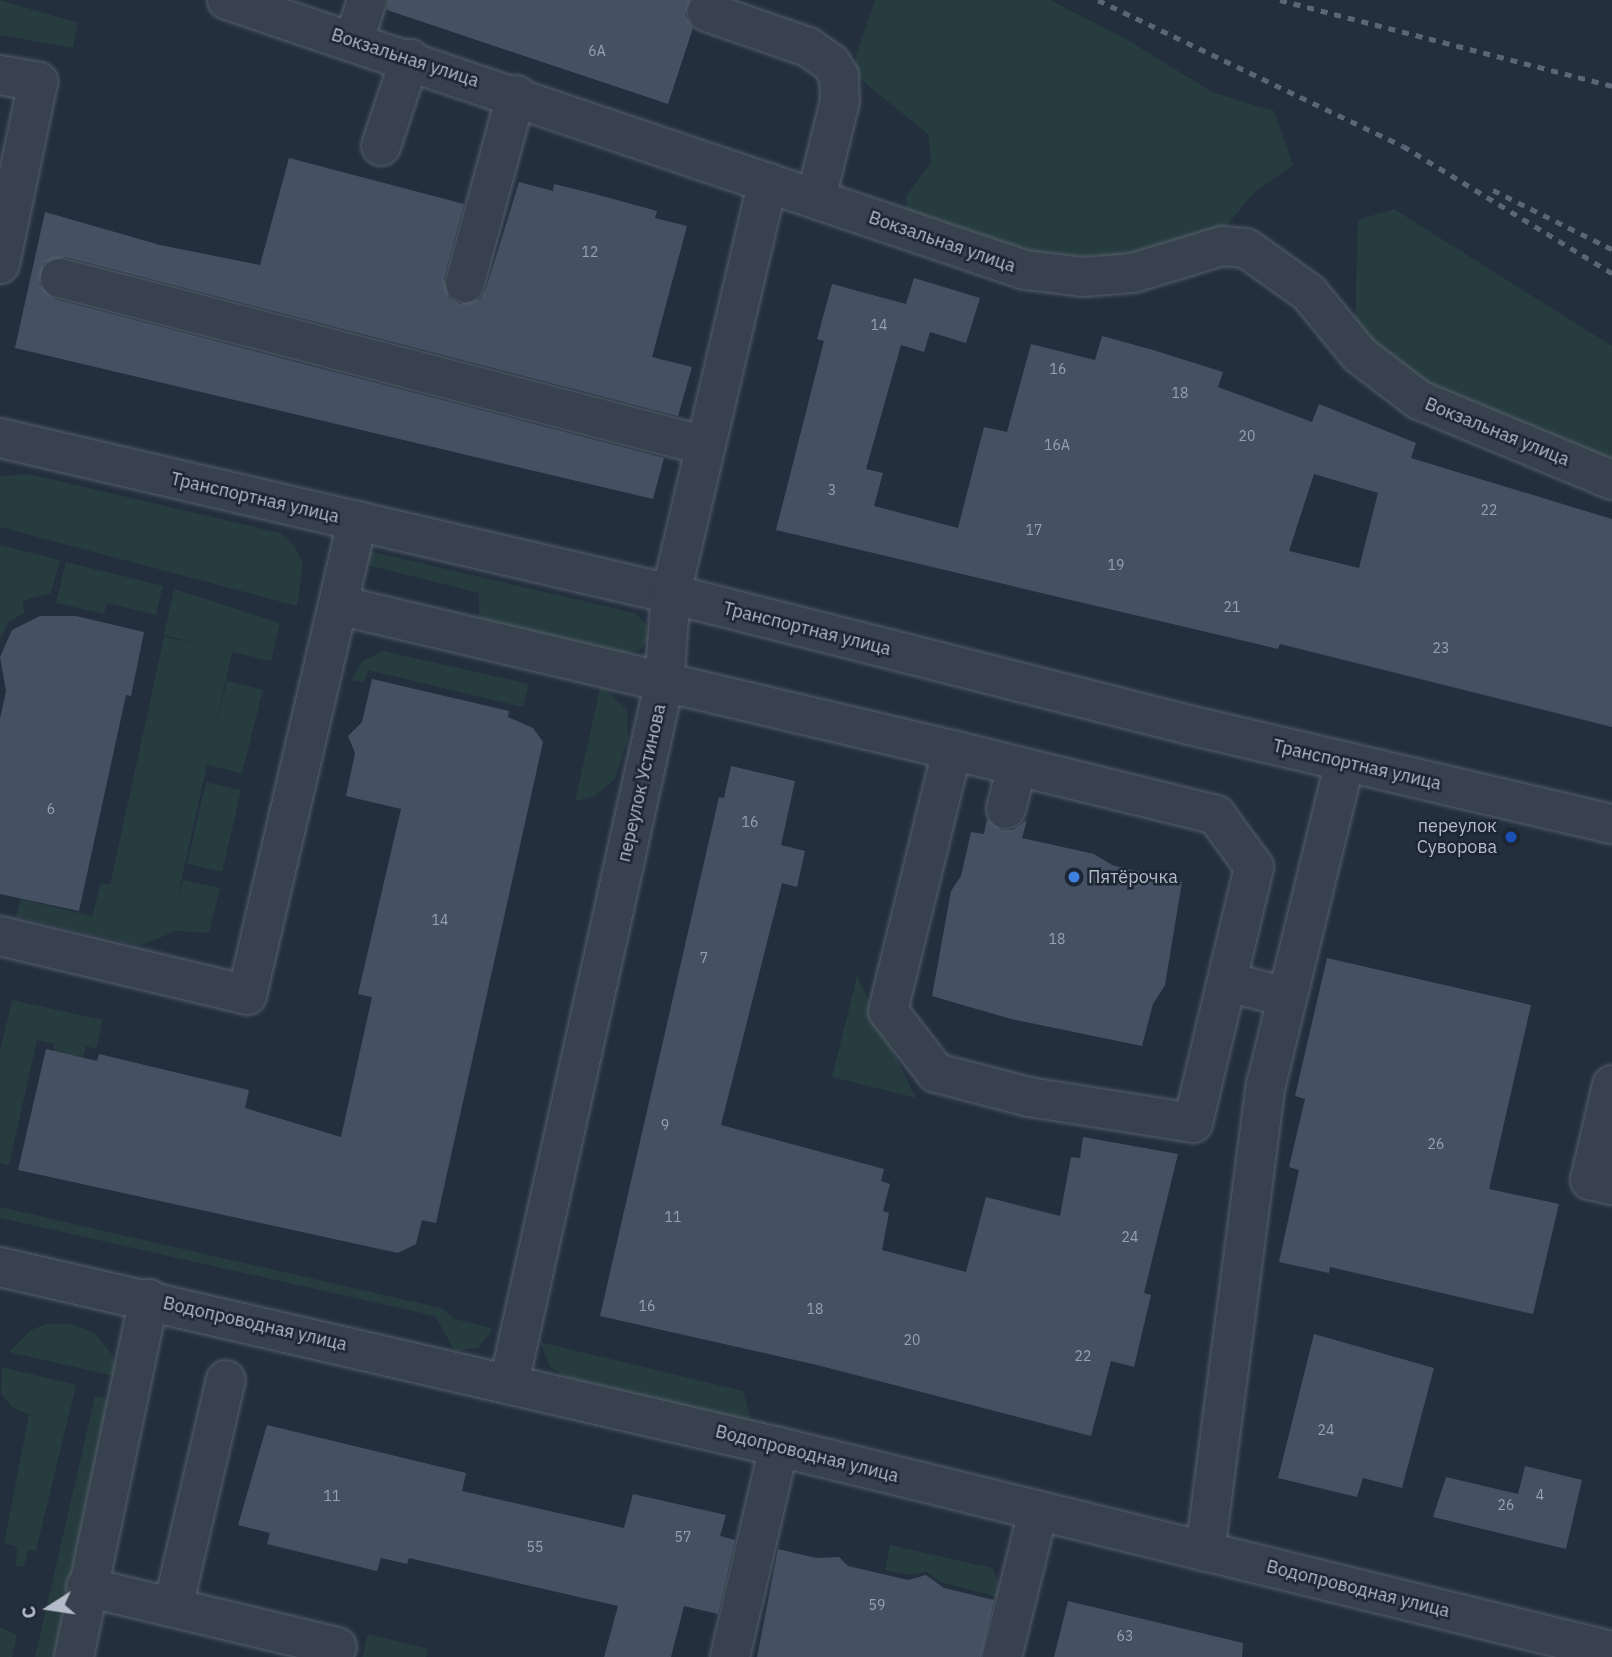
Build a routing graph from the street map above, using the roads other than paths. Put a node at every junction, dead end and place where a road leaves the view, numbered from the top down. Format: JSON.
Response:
{"nodes":[{"id":1,"x":227,"y":0,"type":"edge"},
{"id":2,"x":367,"y":0,"type":"edge"},
{"id":3,"x":707,"y":12,"type":"dead end"},
{"id":4,"x":354,"y":41,"type":"junction"},
{"id":5,"x":410,"y":59,"type":"junction"},
{"id":6,"x":0,"y":75,"type":"edge"},
{"id":7,"x":516,"y":96,"type":"junction"},
{"id":8,"x":381,"y":146,"type":"dead end"},
{"id":9,"x":768,"y":182,"type":"junction"},
{"id":10,"x":817,"y":198,"type":"junction"},
{"id":11,"x":0,"y":264,"type":"edge"},
{"id":12,"x":60,"y":278,"type":"dead end"},
{"id":13,"x":465,"y":283,"type":"dead end"},
{"id":14,"x":0,"y":438,"type":"edge"},
{"id":15,"x":706,"y":446,"type":"junction"},
{"id":16,"x":1612,"y":480,"type":"edge"},
{"id":17,"x":357,"y":522,"type":"junction"},
{"id":18,"x":671,"y":594,"type":"junction"},
{"id":19,"x":338,"y":605,"type":"junction"},
{"id":20,"x":664,"y":684,"type":"junction"},
{"id":21,"x":952,"y":750,"type":"junction"},
{"id":22,"x":1345,"y":762,"type":"junction"},
{"id":23,"x":1017,"y":766,"type":"junction"},
{"id":24,"x":1006,"y":809,"type":"dead end"},
{"id":25,"x":1612,"y":824,"type":"edge"},
{"id":26,"x":0,"y":936,"type":"edge"},
{"id":27,"x":1227,"y":982,"type":"junction"},
{"id":28,"x":1287,"y":997,"type":"junction"},
{"id":29,"x":1612,"y":1085,"type":"edge"},
{"id":30,"x":1612,"y":1185,"type":"edge"},
{"id":31,"x":1,"y":1271,"type":"edge"},
{"id":32,"x":149,"y":1299,"type":"junction"},
{"id":33,"x":226,"y":1380,"type":"dead end"},
{"id":34,"x":509,"y":1383,"type":"junction"},
{"id":35,"x":779,"y":1447,"type":"junction"},
{"id":36,"x":1038,"y":1512,"type":"junction"},
{"id":37,"x":1205,"y":1552,"type":"junction"},
{"id":38,"x":86,"y":1587,"type":"junction"},
{"id":39,"x":173,"y":1607,"type":"junction"},
{"id":40,"x":337,"y":1647,"type":"dead end"},
{"id":41,"x":1612,"y":1651,"type":"edge"},
{"id":42,"x":74,"y":1657,"type":"edge"},
{"id":43,"x":730,"y":1657,"type":"edge"},
{"id":44,"x":1002,"y":1657,"type":"edge"}],
"edges":[{"from":1,"to":4,"type":"street","name":"Вокзальная улица"},
{"from":2,"to":4,"type":"street"},
{"from":3,"to":10,"type":"street"},
{"from":4,"to":5,"type":"street","name":"Вокзальная улица"},
{"from":5,"to":7,"type":"street","name":"Вокзальная улица"},
{"from":5,"to":8,"type":"street"},
{"from":6,"to":11,"type":"street"},
{"from":7,"to":9,"type":"street","name":"Вокзальная улица"},
{"from":7,"to":13,"type":"street"},
{"from":9,"to":10,"type":"street","name":"Вокзальная улица"},
{"from":9,"to":15,"type":"street","name":"переулок Устинова"},
{"from":10,"to":16,"type":"street","name":"Вокзальная улица"},
{"from":12,"to":15,"type":"street"},
{"from":14,"to":17,"type":"street","name":"Транспортная улица"},
{"from":15,"to":18,"type":"street","name":"переулок Устинова"},
{"from":17,"to":18,"type":"street","name":"Транспортная улица"},
{"from":17,"to":19,"type":"street"},
{"from":18,"to":20,"type":"street","name":"переулок Устинова"},
{"from":18,"to":22,"type":"street","name":"Транспортная улица"},
{"from":19,"to":20,"type":"street"},
{"from":19,"to":26,"type":"street"},
{"from":20,"to":21,"type":"street"},
{"from":20,"to":34,"type":"street","name":"переулок Устинова"},
{"from":21,"to":23,"type":"street"},
{"from":21,"to":27,"type":"street"},
{"from":22,"to":25,"type":"street","name":"Транспортная улица"},
{"from":22,"to":28,"type":"street"},
{"from":23,"to":24,"type":"street"},
{"from":23,"to":27,"type":"street"},
{"from":27,"to":28,"type":"street"},
{"from":28,"to":37,"type":"street"},
{"from":29,"to":30,"type":"street"},
{"from":31,"to":32,"type":"street","name":"Водопроводная улица"},
{"from":32,"to":34,"type":"street","name":"Водопроводная улица"},
{"from":32,"to":38,"type":"street"},
{"from":33,"to":39,"type":"street"},
{"from":34,"to":35,"type":"street","name":"Водопроводная улица"},
{"from":35,"to":36,"type":"street","name":"Водопроводная улица"},
{"from":35,"to":43,"type":"street"},
{"from":36,"to":37,"type":"street","name":"Водопроводная улица"},
{"from":36,"to":44,"type":"street"},
{"from":37,"to":41,"type":"street","name":"Водопроводная улица"},
{"from":38,"to":39,"type":"street"},
{"from":38,"to":42,"type":"street"},
{"from":39,"to":40,"type":"street"}]}
